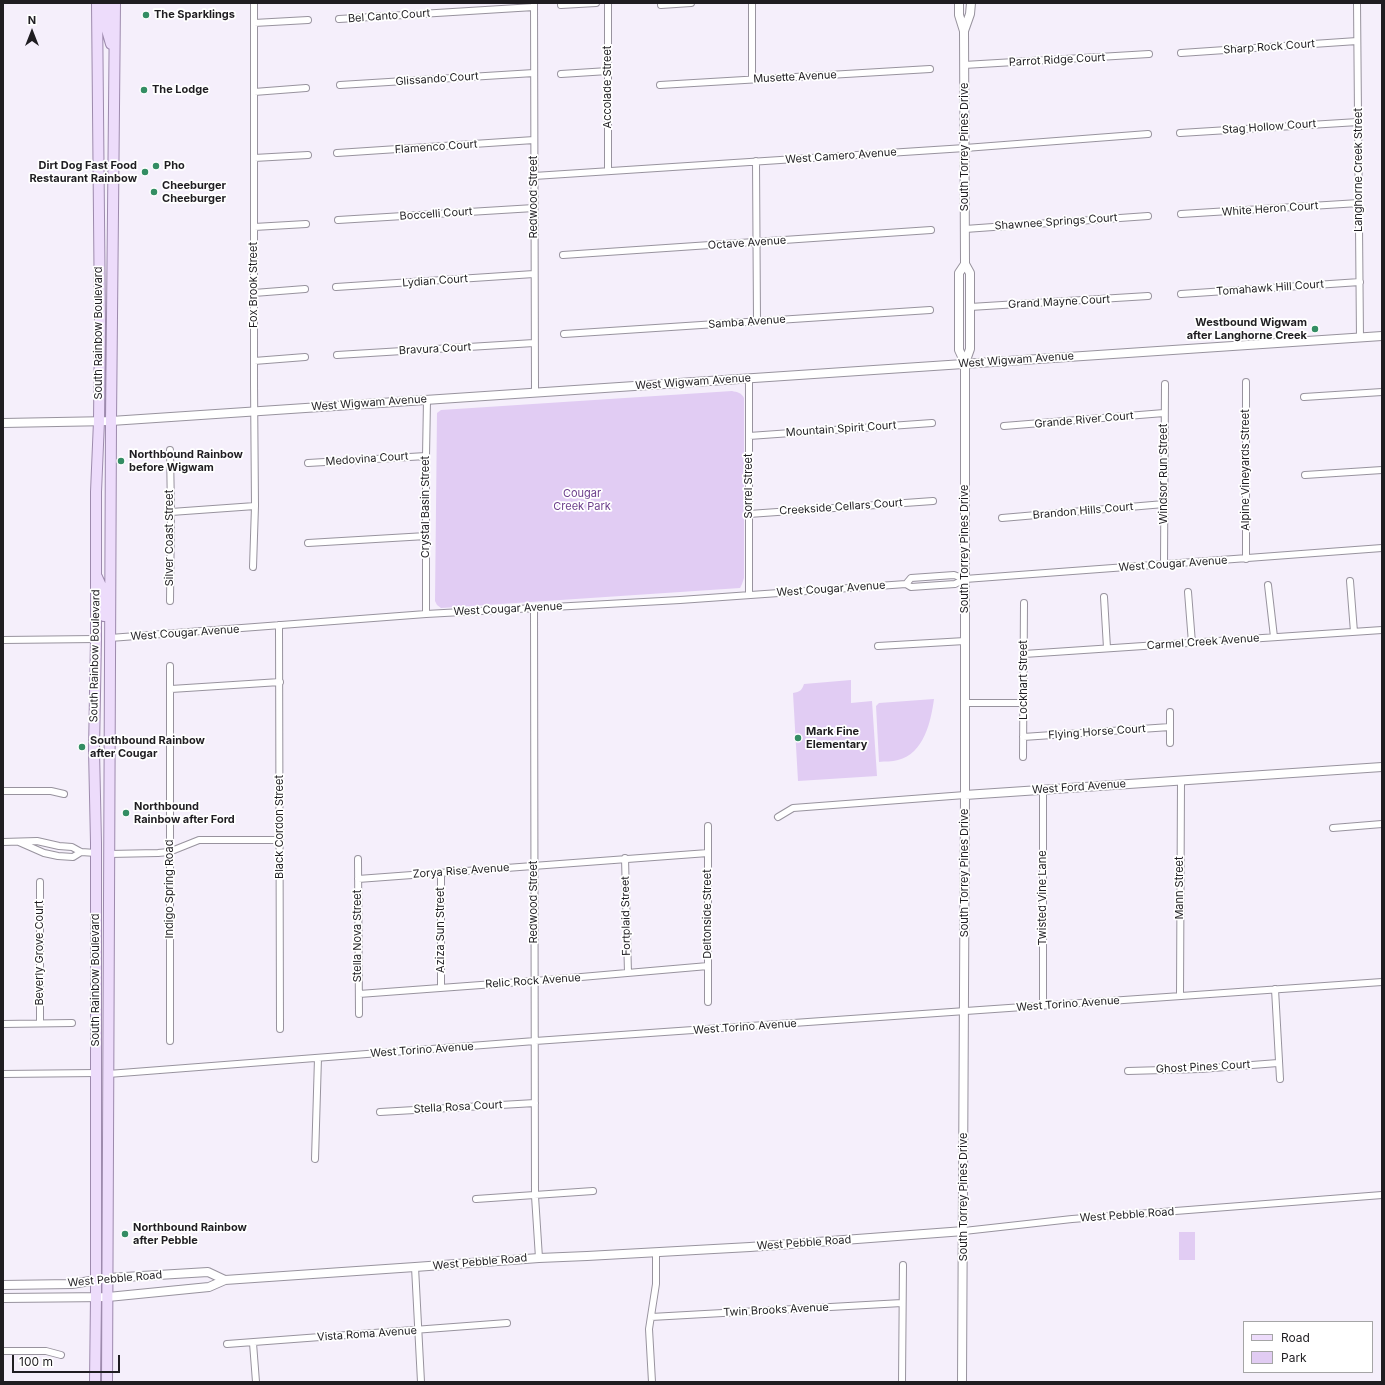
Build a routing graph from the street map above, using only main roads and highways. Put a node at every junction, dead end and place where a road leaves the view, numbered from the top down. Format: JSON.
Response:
{"nodes":[{"id":1,"x":97,"y":3,"type":"edge"},
{"id":2,"x":104,"y":3,"type":"edge"},
{"id":3,"x":115,"y":3,"type":"edge"},
{"id":4,"x":114,"y":54,"type":"junction"},
{"id":5,"x":99,"y":130,"type":"junction"},
{"id":6,"x":112,"y":199,"type":"junction"},
{"id":7,"x":100,"y":212,"type":"junction"},
{"id":8,"x":112,"y":271,"type":"junction"},
{"id":9,"x":96,"y":574,"type":"junction"},
{"id":10,"x":110,"y":638,"type":"junction"},
{"id":11,"x":96,"y":639,"type":"junction"},
{"id":12,"x":110,"y":708,"type":"junction"},
{"id":13,"x":95,"y":798,"type":"junction"},
{"id":14,"x":96,"y":853,"type":"junction"},
{"id":15,"x":109,"y":854,"type":"junction"},
{"id":16,"x":109,"y":919,"type":"junction"},
{"id":17,"x":96,"y":1028,"type":"junction"},
{"id":18,"x":96,"y":1072,"type":"junction"},
{"id":19,"x":108,"y":1074,"type":"junction"},
{"id":20,"x":108,"y":1145,"type":"junction"},
{"id":21,"x":95,"y":1382,"type":"edge"},
{"id":22,"x":107,"y":1382,"type":"edge"}],
"edges":[{"from":1,"to":5,"type":"main road","name":"South Rainbow Boulevard"},
{"from":2,"to":4,"type":"main road"},
{"from":3,"to":4,"type":"main road","name":"South Rainbow Boulevard"},
{"from":4,"to":6,"type":"main road","name":"South Rainbow Boulevard"},
{"from":5,"to":6,"type":"main road"},
{"from":5,"to":7,"type":"main road","name":"South Rainbow Boulevard"},
{"from":6,"to":8,"type":"main road","name":"South Rainbow Boulevard"},
{"from":7,"to":8,"type":"main road"},
{"from":7,"to":9,"type":"main road","name":"South Rainbow Boulevard"},
{"from":8,"to":10,"type":"main road","name":"South Rainbow Boulevard"},
{"from":9,"to":10,"type":"main road"},
{"from":9,"to":11,"type":"main road","name":"South Rainbow Boulevard"},
{"from":10,"to":12,"type":"main road","name":"South Rainbow Boulevard"},
{"from":11,"to":12,"type":"main road"},
{"from":11,"to":13,"type":"main road","name":"South Rainbow Boulevard"},
{"from":12,"to":15,"type":"main road","name":"South Rainbow Boulevard"},
{"from":13,"to":14,"type":"main road","name":"South Rainbow Boulevard"},
{"from":13,"to":15,"type":"main road"},
{"from":14,"to":16,"type":"main road"},
{"from":14,"to":17,"type":"main road","name":"South Rainbow Boulevard"},
{"from":15,"to":16,"type":"main road","name":"South Rainbow Boulevard"},
{"from":16,"to":19,"type":"main road","name":"South Rainbow Boulevard"},
{"from":17,"to":18,"type":"main road","name":"South Rainbow Boulevard"},
{"from":17,"to":19,"type":"main road"},
{"from":18,"to":20,"type":"main road"},
{"from":18,"to":21,"type":"main road","name":"South Rainbow Boulevard"},
{"from":19,"to":20,"type":"main road","name":"South Rainbow Boulevard"},
{"from":20,"to":22,"type":"main road","name":"South Rainbow Boulevard"}]}
